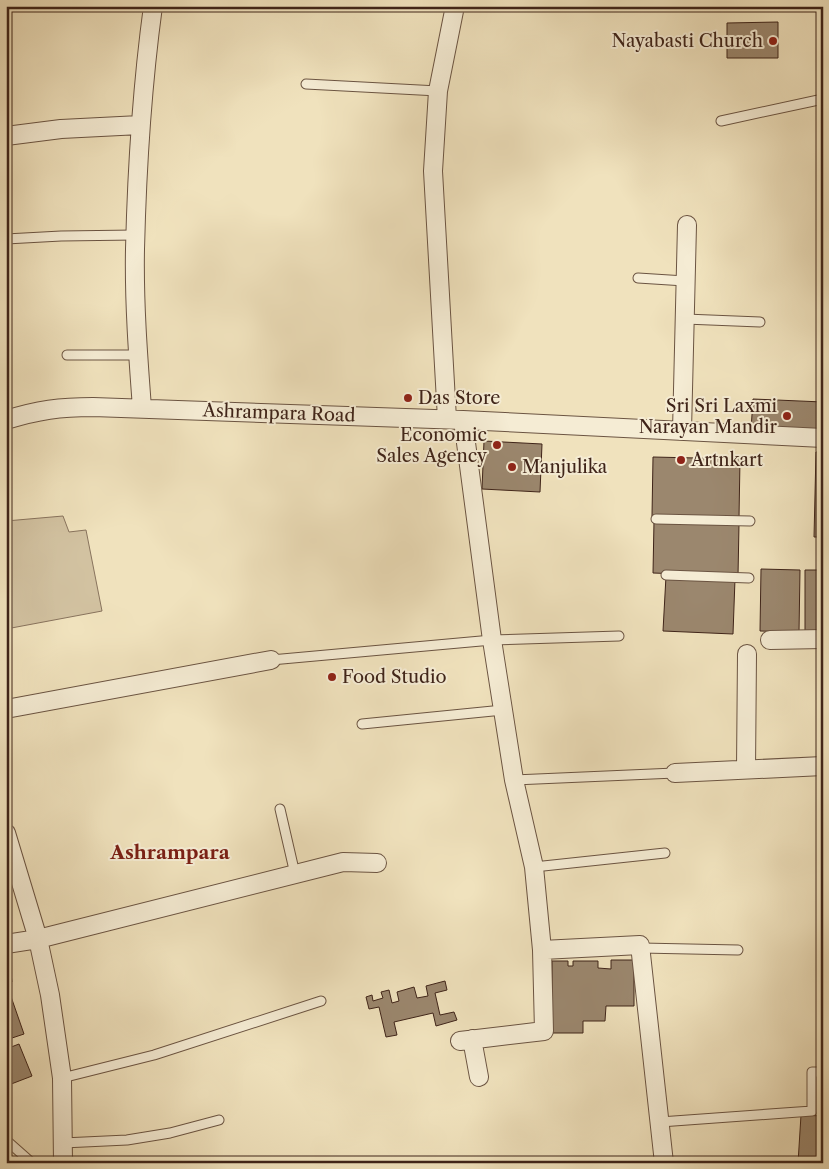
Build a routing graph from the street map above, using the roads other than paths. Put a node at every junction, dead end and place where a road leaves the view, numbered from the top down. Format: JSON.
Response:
{"nodes":[{"id":1,"x":153,"y":6,"type":"edge"},
{"id":2,"x":455,"y":6,"type":"edge"},
{"id":3,"x":306,"y":84,"type":"dead end"},
{"id":4,"x":438,"y":91,"type":"junction"},
{"id":5,"x":823,"y":99,"type":"edge"},
{"id":6,"x":722,"y":121,"type":"dead end"},
{"id":7,"x":140,"y":125,"type":"junction"},
{"id":8,"x":6,"y":136,"type":"edge"},
{"id":9,"x":687,"y":225,"type":"dead end"},
{"id":10,"x":135,"y":235,"type":"junction"},
{"id":11,"x":6,"y":239,"type":"edge"},
{"id":12,"x":638,"y":278,"type":"dead end"},
{"id":13,"x":685,"y":281,"type":"junction"},
{"id":14,"x":685,"y":319,"type":"junction"},
{"id":15,"x":760,"y":322,"type":"dead end"},
{"id":16,"x":67,"y":355,"type":"dead end"},
{"id":17,"x":138,"y":355,"type":"junction"},
{"id":18,"x":142,"y":408,"type":"junction"},
{"id":19,"x":455,"y":419,"type":"junction"},
{"id":20,"x":6,"y":420,"type":"edge"},
{"id":21,"x":682,"y":431,"type":"junction"},
{"id":22,"x":823,"y":438,"type":"edge"},
{"id":23,"x":656,"y":519,"type":"dead end"},
{"id":24,"x":750,"y":521,"type":"dead end"},
{"id":25,"x":666,"y":575,"type":"dead end"},
{"id":26,"x":749,"y":578,"type":"dead end"},
{"id":27,"x":619,"y":636,"type":"dead end"},
{"id":28,"x":823,"y":639,"type":"edge"},
{"id":29,"x":492,"y":640,"type":"junction"},
{"id":30,"x":770,"y":640,"type":"dead end"},
{"id":31,"x":747,"y":654,"type":"dead end"},
{"id":32,"x":271,"y":660,"type":"joint"},
{"id":33,"x":6,"y":709,"type":"edge"},
{"id":34,"x":503,"y":710,"type":"junction"},
{"id":35,"x":362,"y":724,"type":"dead end"},
{"id":36,"x":823,"y":766,"type":"edge"},
{"id":37,"x":746,"y":769,"type":"junction"},
{"id":38,"x":675,"y":773,"type":"joint"},
{"id":39,"x":514,"y":780,"type":"junction"},
{"id":40,"x":280,"y":809,"type":"dead end"},
{"id":41,"x":6,"y":833,"type":"edge"},
{"id":42,"x":665,"y":853,"type":"dead end"},
{"id":43,"x":377,"y":863,"type":"dead end"},
{"id":44,"x":534,"y":867,"type":"junction"},
{"id":45,"x":295,"y":874,"type":"junction"},
{"id":46,"x":38,"y":939,"type":"junction"},
{"id":47,"x":6,"y":944,"type":"edge"},
{"id":48,"x":641,"y":948,"type":"junction"},
{"id":49,"x":542,"y":950,"type":"junction"},
{"id":50,"x":738,"y":950,"type":"dead end"},
{"id":51,"x":320,"y":1002,"type":"dead end"},
{"id":52,"x":823,"y":1072,"type":"edge"},
{"id":53,"x":479,"y":1077,"type":"dead end"},
{"id":54,"x":62,"y":1078,"type":"junction"},
{"id":55,"x":219,"y":1120,"type":"dead end"},
{"id":56,"x":660,"y":1122,"type":"junction"},
{"id":57,"x":6,"y":1140,"type":"edge"},
{"id":58,"x":63,"y":1143,"type":"junction"},
{"id":59,"x":32,"y":1163,"type":"edge"},
{"id":60,"x":63,"y":1163,"type":"edge"},
{"id":61,"x":664,"y":1163,"type":"edge"}],
"edges":[{"from":1,"to":7,"type":"street"},
{"from":2,"to":4,"type":"street"},
{"from":3,"to":4,"type":"lane"},
{"from":4,"to":19,"type":"street"},
{"from":5,"to":6,"type":"lane"},
{"from":7,"to":8,"type":"street"},
{"from":7,"to":10,"type":"street"},
{"from":9,"to":13,"type":"street"},
{"from":10,"to":11,"type":"lane"},
{"from":10,"to":17,"type":"street"},
{"from":12,"to":13,"type":"lane"},
{"from":13,"to":14,"type":"street"},
{"from":14,"to":15,"type":"lane"},
{"from":14,"to":21,"type":"street"},
{"from":16,"to":17,"type":"lane"},
{"from":17,"to":18,"type":"street"},
{"from":18,"to":19,"type":"street","name":"Ashrampara Road"},
{"from":18,"to":20,"type":"street","name":"Ashrampara Road"},
{"from":19,"to":21,"type":"street","name":"Ashrampara Road"},
{"from":19,"to":29,"type":"street"},
{"from":21,"to":22,"type":"street","name":"Ashrampara Road"},
{"from":23,"to":24,"type":"lane"},
{"from":25,"to":26,"type":"lane"},
{"from":27,"to":29,"type":"lane"},
{"from":28,"to":30,"type":"street"},
{"from":29,"to":32,"type":"lane"},
{"from":29,"to":34,"type":"street"},
{"from":31,"to":37,"type":"street"},
{"from":32,"to":33,"type":"street"},
{"from":34,"to":35,"type":"lane"},
{"from":34,"to":39,"type":"street"},
{"from":36,"to":37,"type":"street"},
{"from":37,"to":38,"type":"street"},
{"from":38,"to":39,"type":"lane"},
{"from":39,"to":44,"type":"street"},
{"from":40,"to":45,"type":"lane"},
{"from":41,"to":46,"type":"street"},
{"from":42,"to":44,"type":"lane"},
{"from":43,"to":45,"type":"street"},
{"from":44,"to":49,"type":"street"},
{"from":45,"to":46,"type":"street"},
{"from":46,"to":47,"type":"street"},
{"from":46,"to":54,"type":"street"},
{"from":48,"to":49,"type":"street"},
{"from":48,"to":50,"type":"lane"},
{"from":48,"to":56,"type":"street"},
{"from":49,"to":53,"type":"street"},
{"from":51,"to":54,"type":"lane"},
{"from":52,"to":56,"type":"lane"},
{"from":54,"to":58,"type":"street"},
{"from":55,"to":58,"type":"lane"},
{"from":56,"to":61,"type":"street"},
{"from":57,"to":59,"type":"lane"},
{"from":58,"to":60,"type":"street"}]}
